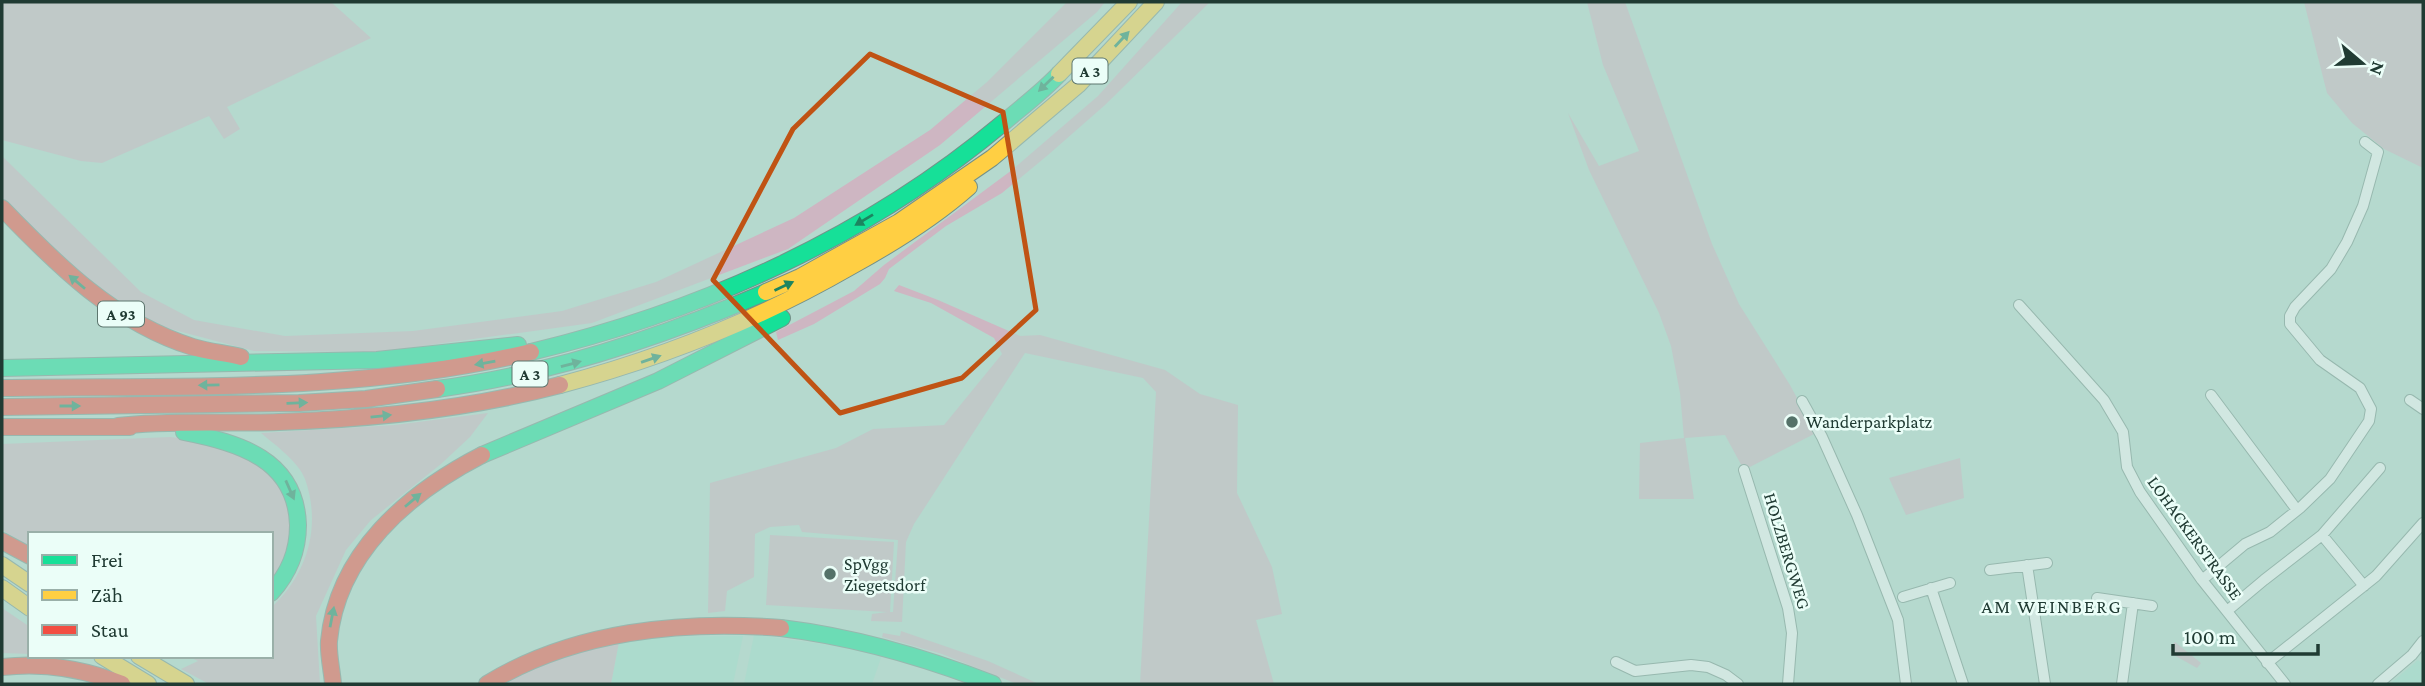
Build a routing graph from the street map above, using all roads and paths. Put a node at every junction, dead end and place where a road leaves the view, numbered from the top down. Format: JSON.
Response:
{"nodes":[{"id":1,"x":1129,"y":2,"type":"edge"},
{"id":2,"x":1156,"y":2,"type":"edge"},
{"id":3,"x":2365,"y":142,"type":"dead end"},
{"id":4,"x":1005,"y":147,"type":"junction"},
{"id":5,"x":2,"y":208,"type":"edge"},
{"id":6,"x":889,"y":245,"type":"junction"},
{"id":7,"x":2019,"y":305,"type":"dead end"},
{"id":8,"x":575,"y":343,"type":"junction"},
{"id":9,"x":272,"y":364,"type":"junction"},
{"id":10,"x":2,"y":368,"type":"edge"},
{"id":11,"x":2,"y":388,"type":"edge"},
{"id":12,"x":2211,"y":395,"type":"dead end"},
{"id":13,"x":2410,"y":400,"type":"dead end"},
{"id":14,"x":1802,"y":401,"type":"dead end"},
{"id":15,"x":2,"y":407,"type":"edge"},
{"id":16,"x":2423,"y":409,"type":"edge"},
{"id":17,"x":117,"y":426,"type":"junction"},
{"id":18,"x":2,"y":427,"type":"edge"},
{"id":19,"x":2380,"y":468,"type":"dead end"},
{"id":20,"x":1744,"y":470,"type":"dead end"},
{"id":21,"x":2297,"y":510,"type":"junction"},
{"id":22,"x":2423,"y":523,"type":"edge"},
{"id":23,"x":2322,"y":535,"type":"junction"},
{"id":24,"x":2,"y":541,"type":"edge"},
{"id":25,"x":28,"y":555,"type":"edge"},
{"id":26,"x":2047,"y":563,"type":"dead end"},
{"id":27,"x":2,"y":565,"type":"edge"},
{"id":28,"x":2027,"y":565,"type":"junction"},
{"id":29,"x":1990,"y":570,"type":"dead end"},
{"id":30,"x":2203,"y":580,"type":"junction"},
{"id":31,"x":28,"y":583,"type":"edge"},
{"id":32,"x":1950,"y":583,"type":"dead end"},
{"id":33,"x":2364,"y":586,"type":"junction"},
{"id":34,"x":2,"y":588,"type":"edge"},
{"id":35,"x":1931,"y":588,"type":"junction"},
{"id":36,"x":273,"y":591,"type":"edge"},
{"id":37,"x":1903,"y":597,"type":"dead end"},
{"id":38,"x":2097,"y":598,"type":"dead end"},
{"id":39,"x":2133,"y":603,"type":"junction"},
{"id":40,"x":2152,"y":606,"type":"dead end"},
{"id":41,"x":28,"y":607,"type":"edge"},
{"id":42,"x":2227,"y":611,"type":"junction"},
{"id":43,"x":2423,"y":641,"type":"edge"},
{"id":44,"x":105,"y":658,"type":"edge"},
{"id":45,"x":142,"y":658,"type":"edge"},
{"id":46,"x":1616,"y":662,"type":"dead end"},
{"id":47,"x":2267,"y":663,"type":"junction"},
{"id":48,"x":2,"y":667,"type":"edge"},
{"id":49,"x":121,"y":684,"type":"edge"},
{"id":50,"x":148,"y":684,"type":"edge"},
{"id":51,"x":186,"y":684,"type":"edge"},
{"id":52,"x":333,"y":684,"type":"edge"},
{"id":53,"x":488,"y":684,"type":"edge"},
{"id":54,"x":993,"y":684,"type":"edge"},
{"id":55,"x":1738,"y":684,"type":"edge"},
{"id":56,"x":1788,"y":684,"type":"edge"},
{"id":57,"x":1906,"y":684,"type":"edge"},
{"id":58,"x":1964,"y":684,"type":"edge"},
{"id":59,"x":2045,"y":684,"type":"edge"},
{"id":60,"x":2122,"y":684,"type":"edge"},
{"id":61,"x":2285,"y":684,"type":"edge"},
{"id":62,"x":2378,"y":684,"type":"edge"}],
"edges":[{"from":1,"to":8,"type":"main road","number":"A 3","one_way":true},
{"from":4,"to":2,"type":"main road","number":"A 3","one_way":true},
{"from":3,"to":21,"type":"street"},
{"from":4,"to":6,"type":"main road","number":"A 3"},
{"from":15,"to":4,"type":"main road","number":"A 3","one_way":true},
{"from":9,"to":5,"type":"main road","number":"A 93","one_way":true},
{"from":17,"to":6,"type":"main road","number":"A 3","one_way":true},
{"from":52,"to":6,"type":"main road","number":"A 3","one_way":true},
{"from":7,"to":30,"type":"street","name":"LOHACKERSTRASSE"},
{"from":8,"to":9,"type":"main road"},
{"from":8,"to":11,"type":"main road","number":"A 3","one_way":true},
{"from":9,"to":10,"type":"main road"},
{"from":12,"to":21,"type":"street"},
{"from":13,"to":16,"type":"street"},
{"from":14,"to":57,"type":"street"},
{"from":17,"to":18,"type":"main road"},
{"from":17,"to":36,"type":"main road","one_way":true},
{"from":19,"to":23,"type":"street"},
{"from":20,"to":56,"type":"street","name":"HOLZBERGWEG"},
{"from":21,"to":30,"type":"street"},
{"from":22,"to":33,"type":"street"},
{"from":23,"to":33,"type":"street"},
{"from":23,"to":42,"type":"street"},
{"from":24,"to":25,"type":"main road"},
{"from":26,"to":28,"type":"street"},
{"from":27,"to":31,"type":"main road"},
{"from":28,"to":29,"type":"street"},
{"from":28,"to":59,"type":"street"},
{"from":30,"to":42,"type":"street","name":"LOHACKERSTRASSE"},
{"from":32,"to":35,"type":"street"},
{"from":33,"to":47,"type":"street"},
{"from":34,"to":41,"type":"main road"},
{"from":35,"to":37,"type":"street"},
{"from":35,"to":58,"type":"street"},
{"from":38,"to":39,"type":"street"},
{"from":39,"to":40,"type":"street"},
{"from":39,"to":60,"type":"street"},
{"from":42,"to":47,"type":"street","name":"LOHACKERSTRASSE"},
{"from":43,"to":62,"type":"street"},
{"from":44,"to":50,"type":"main road"},
{"from":45,"to":51,"type":"main road"},
{"from":46,"to":55,"type":"street"},
{"from":47,"to":61,"type":"street","name":"LOHACKERSTRASSE"},
{"from":48,"to":49,"type":"main road"},
{"from":53,"to":54,"type":"main road"}]}
